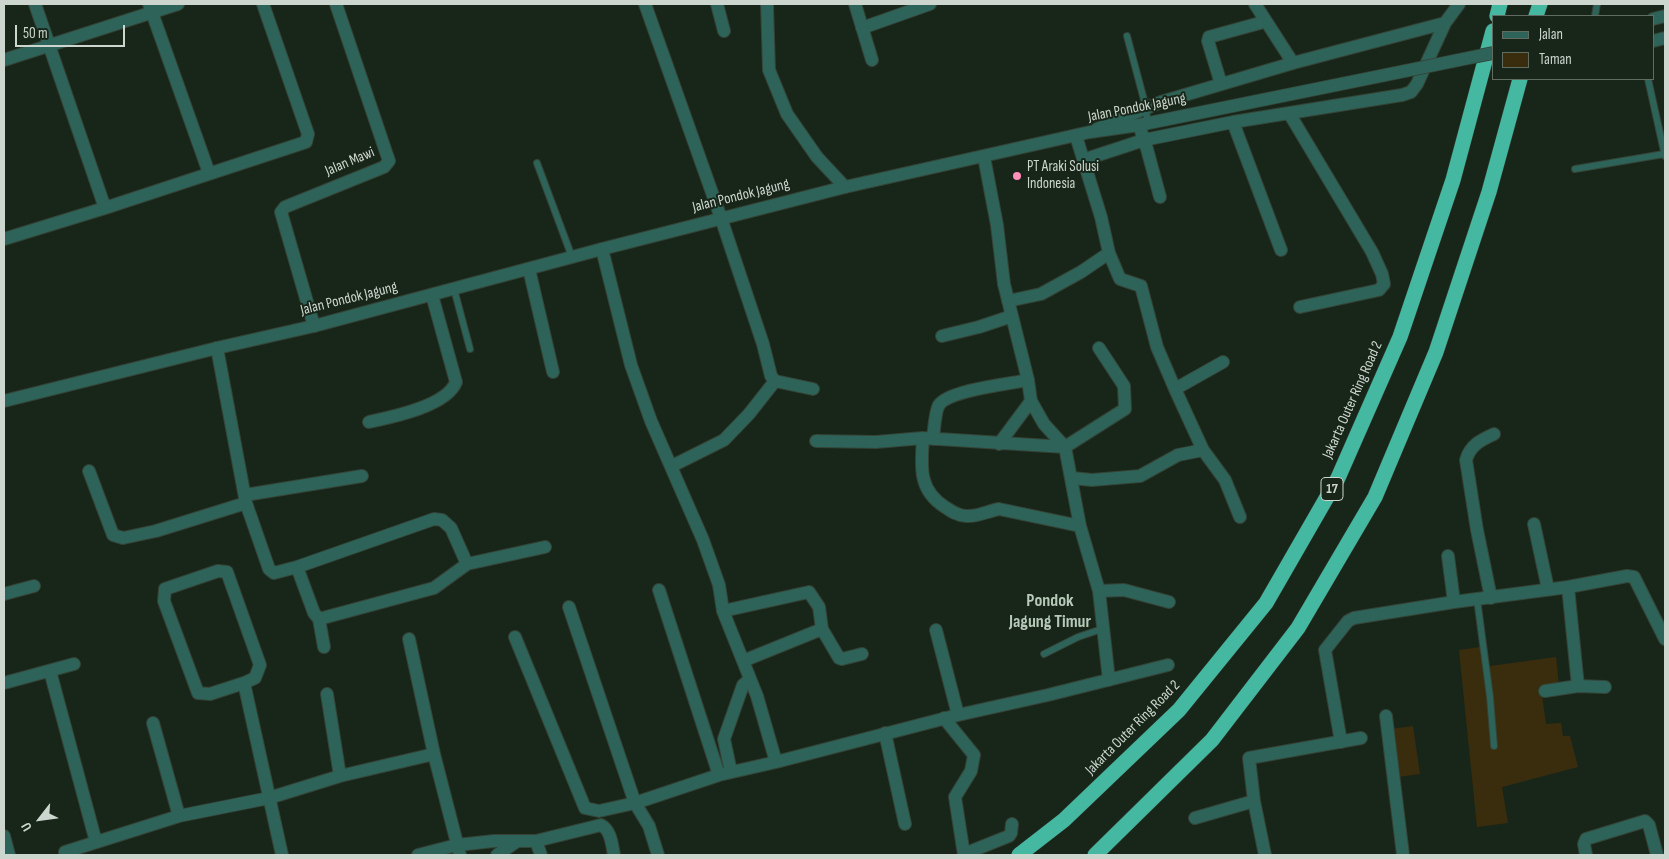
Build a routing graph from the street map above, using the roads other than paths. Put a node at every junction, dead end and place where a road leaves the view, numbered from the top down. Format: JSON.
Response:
{"nodes":[{"id":1,"x":35,"y":4,"type":"edge"},
{"id":2,"x":178,"y":4,"type":"edge"},
{"id":3,"x":263,"y":4,"type":"edge"},
{"id":4,"x":336,"y":4,"type":"edge"},
{"id":5,"x":645,"y":4,"type":"edge"},
{"id":6,"x":717,"y":4,"type":"edge"},
{"id":7,"x":767,"y":4,"type":"edge"},
{"id":8,"x":854,"y":4,"type":"edge"},
{"id":9,"x":930,"y":4,"type":"edge"},
{"id":10,"x":1254,"y":4,"type":"edge"},
{"id":11,"x":1459,"y":4,"type":"edge"},
{"id":12,"x":150,"y":8,"type":"edge"},
{"id":13,"x":1260,"y":23,"type":"dead end"},
{"id":14,"x":1445,"y":23,"type":"junction"},
{"id":15,"x":862,"y":28,"type":"junction"},
{"id":16,"x":724,"y":31,"type":"dead end"},
{"id":17,"x":1492,"y":35,"type":"edge"},
{"id":18,"x":1127,"y":36,"type":"dead end"},
{"id":19,"x":50,"y":45,"type":"junction"},
{"id":20,"x":1492,"y":53,"type":"edge"},
{"id":21,"x":4,"y":60,"type":"edge"},
{"id":22,"x":872,"y":60,"type":"dead end"},
{"id":23,"x":1293,"y":62,"type":"junction"},
{"id":24,"x":1520,"y":80,"type":"edge"},
{"id":25,"x":1648,"y":80,"type":"edge"},
{"id":26,"x":1222,"y":84,"type":"junction"},
{"id":27,"x":1146,"y":108,"type":"junction"},
{"id":28,"x":1289,"y":113,"type":"junction"},
{"id":29,"x":1233,"y":122,"type":"junction"},
{"id":30,"x":1144,"y":124,"type":"junction"},
{"id":31,"x":1090,"y":132,"type":"junction"},
{"id":32,"x":1076,"y":136,"type":"junction"},
{"id":33,"x":1664,"y":138,"type":"edge"},
{"id":34,"x":1144,"y":140,"type":"junction"},
{"id":35,"x":1665,"y":155,"type":"edge"},
{"id":36,"x":984,"y":157,"type":"junction"},
{"id":37,"x":1083,"y":160,"type":"junction"},
{"id":38,"x":537,"y":163,"type":"dead end"},
{"id":39,"x":1575,"y":169,"type":"dead end"},
{"id":40,"x":209,"y":173,"type":"junction"},
{"id":41,"x":846,"y":187,"type":"junction"},
{"id":42,"x":1160,"y":197,"type":"dead end"},
{"id":43,"x":105,"y":208,"type":"junction"},
{"id":44,"x":721,"y":218,"type":"junction"},
{"id":45,"x":4,"y":238,"type":"edge"},
{"id":46,"x":602,"y":249,"type":"junction"},
{"id":47,"x":1281,"y":250,"type":"dead end"},
{"id":48,"x":1109,"y":253,"type":"junction"},
{"id":49,"x":572,"y":257,"type":"junction"},
{"id":50,"x":529,"y":269,"type":"junction"},
{"id":51,"x":454,"y":289,"type":"junction"},
{"id":52,"x":432,"y":295,"type":"junction"},
{"id":53,"x":1008,"y":301,"type":"junction"},
{"id":54,"x":1300,"y":307,"type":"dead end"},
{"id":55,"x":1012,"y":316,"type":"junction"},
{"id":56,"x":314,"y":326,"type":"junction"},
{"id":57,"x":942,"y":336,"type":"dead end"},
{"id":58,"x":217,"y":348,"type":"junction"},
{"id":59,"x":1099,"y":348,"type":"dead end"},
{"id":60,"x":470,"y":349,"type":"dead end"},
{"id":61,"x":1224,"y":362,"type":"dead end"},
{"id":62,"x":553,"y":372,"type":"dead end"},
{"id":63,"x":775,"y":380,"type":"junction"},
{"id":64,"x":1028,"y":380,"type":"junction"},
{"id":65,"x":813,"y":389,"type":"dead end"},
{"id":66,"x":1174,"y":389,"type":"junction"},
{"id":67,"x":4,"y":401,"type":"edge"},
{"id":68,"x":1031,"y":401,"type":"junction"},
{"id":69,"x":369,"y":422,"type":"dead end"},
{"id":70,"x":1494,"y":434,"type":"dead end"},
{"id":71,"x":928,"y":439,"type":"junction"},
{"id":72,"x":816,"y":441,"type":"dead end"},
{"id":73,"x":999,"y":444,"type":"junction"},
{"id":74,"x":1065,"y":447,"type":"junction"},
{"id":75,"x":1203,"y":450,"type":"junction"},
{"id":76,"x":672,"y":466,"type":"junction"},
{"id":77,"x":90,"y":472,"type":"dead end"},
{"id":78,"x":362,"y":476,"type":"dead end"},
{"id":79,"x":1072,"y":478,"type":"junction"},
{"id":80,"x":245,"y":499,"type":"junction"},
{"id":81,"x":1240,"y":517,"type":"dead end"},
{"id":82,"x":1534,"y":524,"type":"dead end"},
{"id":83,"x":1080,"y":526,"type":"junction"},
{"id":84,"x":545,"y":547,"type":"dead end"},
{"id":85,"x":1448,"y":556,"type":"dead end"},
{"id":86,"x":467,"y":564,"type":"junction"},
{"id":87,"x":297,"y":567,"type":"junction"},
{"id":88,"x":34,"y":586,"type":"dead end"},
{"id":89,"x":1568,"y":587,"type":"junction"},
{"id":90,"x":1548,"y":589,"type":"junction"},
{"id":91,"x":659,"y":590,"type":"dead end"},
{"id":92,"x":1099,"y":591,"type":"junction"},
{"id":93,"x":4,"y":594,"type":"edge"},
{"id":94,"x":1491,"y":598,"type":"junction"},
{"id":95,"x":1477,"y":599,"type":"junction"},
{"id":96,"x":1169,"y":602,"type":"dead end"},
{"id":97,"x":1454,"y":602,"type":"junction"},
{"id":98,"x":569,"y":607,"type":"dead end"},
{"id":99,"x":723,"y":611,"type":"junction"},
{"id":100,"x":319,"y":619,"type":"junction"},
{"id":101,"x":822,"y":629,"type":"junction"},
{"id":102,"x":1102,"y":629,"type":"junction"},
{"id":103,"x":936,"y":630,"type":"dead end"},
{"id":104,"x":514,"y":636,"type":"dead end"},
{"id":105,"x":409,"y":639,"type":"dead end"},
{"id":106,"x":1665,"y":639,"type":"edge"},
{"id":107,"x":324,"y":647,"type":"dead end"},
{"id":108,"x":862,"y":654,"type":"dead end"},
{"id":109,"x":1044,"y":654,"type":"dead end"},
{"id":110,"x":743,"y":661,"type":"junction"},
{"id":111,"x":74,"y":664,"type":"dead end"},
{"id":112,"x":1168,"y":666,"type":"dead end"},
{"id":113,"x":50,"y":671,"type":"junction"},
{"id":114,"x":750,"y":679,"type":"junction"},
{"id":115,"x":1109,"y":680,"type":"junction"},
{"id":116,"x":4,"y":682,"type":"edge"},
{"id":117,"x":244,"y":683,"type":"junction"},
{"id":118,"x":1578,"y":686,"type":"junction"},
{"id":119,"x":1605,"y":687,"type":"dead end"},
{"id":120,"x":1545,"y":691,"type":"dead end"},
{"id":121,"x":327,"y":694,"type":"dead end"},
{"id":122,"x":958,"y":715,"type":"junction"},
{"id":123,"x":1386,"y":716,"type":"dead end"},
{"id":124,"x":944,"y":718,"type":"junction"},
{"id":125,"x":153,"y":722,"type":"dead end"},
{"id":126,"x":885,"y":733,"type":"junction"},
{"id":127,"x":1361,"y":738,"type":"dead end"},
{"id":128,"x":1341,"y":742,"type":"junction"},
{"id":129,"x":1494,"y":746,"type":"dead end"},
{"id":130,"x":434,"y":754,"type":"junction"},
{"id":131,"x":776,"y":762,"type":"junction"},
{"id":132,"x":725,"y":773,"type":"junction"},
{"id":133,"x":340,"y":776,"type":"junction"},
{"id":134,"x":269,"y":798,"type":"junction"},
{"id":135,"x":1254,"y":801,"type":"junction"},
{"id":136,"x":635,"y":803,"type":"junction"},
{"id":137,"x":179,"y":816,"type":"junction"},
{"id":138,"x":1195,"y":818,"type":"dead end"},
{"id":139,"x":905,"y":824,"type":"dead end"},
{"id":140,"x":1012,"y":824,"type":"dead end"},
{"id":141,"x":4,"y":836,"type":"edge"},
{"id":142,"x":536,"y":841,"type":"junction"},
{"id":143,"x":96,"y":842,"type":"junction"},
{"id":144,"x":516,"y":842,"type":"junction"},
{"id":145,"x":458,"y":850,"type":"edge"},
{"id":146,"x":64,"y":852,"type":"dead end"},
{"id":147,"x":9,"y":855,"type":"edge"},
{"id":148,"x":282,"y":855,"type":"edge"},
{"id":149,"x":418,"y":855,"type":"edge"},
{"id":150,"x":497,"y":855,"type":"edge"},
{"id":151,"x":541,"y":855,"type":"edge"},
{"id":152,"x":614,"y":855,"type":"edge"},
{"id":153,"x":658,"y":855,"type":"edge"},
{"id":154,"x":964,"y":855,"type":"edge"},
{"id":155,"x":1019,"y":855,"type":"edge"},
{"id":156,"x":1095,"y":855,"type":"edge"},
{"id":157,"x":1265,"y":855,"type":"edge"},
{"id":158,"x":1403,"y":855,"type":"edge"},
{"id":159,"x":1586,"y":855,"type":"edge"},
{"id":160,"x":1657,"y":855,"type":"edge"}],
"edges":[{"from":1,"to":19,"type":"street"},
{"from":2,"to":12,"type":"street"},
{"from":3,"to":40,"type":"street"},
{"from":4,"to":56,"type":"street","name":"Jalan Mawi"},
{"from":5,"to":44,"type":"street"},
{"from":6,"to":16,"type":"street"},
{"from":7,"to":41,"type":"street"},
{"from":8,"to":15,"type":"street"},
{"from":9,"to":15,"type":"street"},
{"from":10,"to":23,"type":"street"},
{"from":11,"to":14,"type":"street"},
{"from":12,"to":19,"type":"street"},
{"from":12,"to":40,"type":"street"},
{"from":13,"to":26,"type":"street"},
{"from":14,"to":23,"type":"street"},
{"from":14,"to":28,"type":"street"},
{"from":15,"to":22,"type":"street"},
{"from":17,"to":155,"type":"highway","name":"Jakarta Outer Ring Road 2","number":"17"},
{"from":18,"to":27,"type":"lane"},
{"from":19,"to":21,"type":"street"},
{"from":19,"to":43,"type":"street"},
{"from":20,"to":30,"type":"street","name":"Jalan Pondok Jagung","bridge":true},
{"from":23,"to":26,"type":"street"},
{"from":24,"to":156,"type":"highway"},
{"from":25,"to":33,"type":"lane"},
{"from":26,"to":27,"type":"street"},
{"from":27,"to":30,"type":"lane"},
{"from":27,"to":31,"type":"street"},
{"from":28,"to":29,"type":"street"},
{"from":28,"to":54,"type":"street"},
{"from":29,"to":34,"type":"street"},
{"from":29,"to":47,"type":"street"},
{"from":30,"to":31,"type":"street","name":"Jalan Pondok Jagung"},
{"from":30,"to":34,"type":"street"},
{"from":31,"to":32,"type":"street","name":"Jalan Pondok Jagung"},
{"from":32,"to":36,"type":"street","name":"Jalan Pondok Jagung"},
{"from":32,"to":37,"type":"street"},
{"from":33,"to":35,"type":"lane"},
{"from":34,"to":37,"type":"street"},
{"from":34,"to":42,"type":"street"},
{"from":35,"to":39,"type":"lane"},
{"from":36,"to":41,"type":"street","name":"Jalan Pondok Jagung"},
{"from":36,"to":53,"type":"street"},
{"from":37,"to":48,"type":"street"},
{"from":38,"to":49,"type":"lane"},
{"from":40,"to":43,"type":"street"},
{"from":41,"to":44,"type":"street","name":"Jalan Pondok Jagung"},
{"from":43,"to":45,"type":"street"},
{"from":44,"to":46,"type":"street","name":"Jalan Pondok Jagung"},
{"from":44,"to":63,"type":"street"},
{"from":46,"to":49,"type":"street","name":"Jalan Pondok Jagung"},
{"from":46,"to":76,"type":"street"},
{"from":48,"to":53,"type":"street"},
{"from":48,"to":66,"type":"street"},
{"from":49,"to":50,"type":"street","name":"Jalan Pondok Jagung"},
{"from":50,"to":51,"type":"street","name":"Jalan Pondok Jagung"},
{"from":50,"to":62,"type":"street"},
{"from":51,"to":52,"type":"street","name":"Jalan Pondok Jagung"},
{"from":51,"to":60,"type":"lane"},
{"from":52,"to":56,"type":"street","name":"Jalan Pondok Jagung"},
{"from":52,"to":69,"type":"street"},
{"from":53,"to":55,"type":"street"},
{"from":55,"to":57,"type":"street"},
{"from":55,"to":64,"type":"street"},
{"from":56,"to":58,"type":"street","name":"Jalan Pondok Jagung"},
{"from":58,"to":67,"type":"street","name":"Jalan Pondok Jagung"},
{"from":58,"to":80,"type":"street"},
{"from":59,"to":74,"type":"street"},
{"from":61,"to":66,"type":"street"},
{"from":63,"to":65,"type":"street"},
{"from":63,"to":76,"type":"street"},
{"from":64,"to":68,"type":"street"},
{"from":64,"to":71,"type":"street"},
{"from":66,"to":75,"type":"street"},
{"from":68,"to":73,"type":"street"},
{"from":68,"to":74,"type":"street"},
{"from":70,"to":94,"type":"street"},
{"from":71,"to":72,"type":"street"},
{"from":71,"to":73,"type":"street"},
{"from":71,"to":83,"type":"street"},
{"from":73,"to":74,"type":"street"},
{"from":74,"to":79,"type":"street"},
{"from":75,"to":79,"type":"street"},
{"from":75,"to":81,"type":"street"},
{"from":76,"to":99,"type":"street"},
{"from":77,"to":80,"type":"street"},
{"from":78,"to":80,"type":"street"},
{"from":79,"to":83,"type":"street"},
{"from":80,"to":87,"type":"street"},
{"from":82,"to":90,"type":"street"},
{"from":83,"to":92,"type":"street"},
{"from":84,"to":86,"type":"street"},
{"from":85,"to":97,"type":"street"},
{"from":86,"to":87,"type":"street"},
{"from":86,"to":100,"type":"street"},
{"from":87,"to":100,"type":"street"},
{"from":88,"to":93,"type":"street"},
{"from":89,"to":90,"type":"street"},
{"from":89,"to":106,"type":"street"},
{"from":89,"to":118,"type":"street"},
{"from":90,"to":94,"type":"street"},
{"from":91,"to":132,"type":"street"},
{"from":92,"to":96,"type":"street"},
{"from":92,"to":102,"type":"street"},
{"from":94,"to":95,"type":"street"},
{"from":95,"to":97,"type":"street"},
{"from":95,"to":129,"type":"lane"},
{"from":97,"to":128,"type":"street"},
{"from":98,"to":136,"type":"street"},
{"from":99,"to":101,"type":"street"},
{"from":99,"to":110,"type":"street"},
{"from":100,"to":107,"type":"street"},
{"from":101,"to":108,"type":"street"},
{"from":101,"to":110,"type":"street"},
{"from":102,"to":109,"type":"lane"},
{"from":102,"to":115,"type":"street"},
{"from":103,"to":122,"type":"street"},
{"from":104,"to":136,"type":"street"},
{"from":105,"to":130,"type":"street"},
{"from":110,"to":114,"type":"street"},
{"from":111,"to":113,"type":"street"},
{"from":112,"to":115,"type":"street"},
{"from":113,"to":116,"type":"street"},
{"from":113,"to":143,"type":"street"},
{"from":114,"to":131,"type":"street"},
{"from":114,"to":132,"type":"street"},
{"from":115,"to":122,"type":"street"},
{"from":117,"to":117,"type":"street"},
{"from":117,"to":134,"type":"street"},
{"from":118,"to":119,"type":"street"},
{"from":118,"to":120,"type":"street"},
{"from":121,"to":133,"type":"street"},
{"from":122,"to":124,"type":"street"},
{"from":123,"to":158,"type":"street"},
{"from":124,"to":126,"type":"street"},
{"from":124,"to":154,"type":"street"},
{"from":125,"to":137,"type":"street"},
{"from":126,"to":131,"type":"street"},
{"from":126,"to":139,"type":"street"},
{"from":127,"to":128,"type":"street"},
{"from":128,"to":135,"type":"street"},
{"from":130,"to":133,"type":"street"},
{"from":130,"to":145,"type":"street"},
{"from":131,"to":132,"type":"street"},
{"from":132,"to":136,"type":"street"},
{"from":133,"to":134,"type":"street"},
{"from":134,"to":137,"type":"street"},
{"from":134,"to":148,"type":"street"},
{"from":135,"to":138,"type":"street"},
{"from":135,"to":157,"type":"street"},
{"from":136,"to":153,"type":"street"},
{"from":137,"to":143,"type":"street"},
{"from":140,"to":154,"type":"street"},
{"from":141,"to":147,"type":"street"},
{"from":142,"to":144,"type":"street"},
{"from":142,"to":151,"type":"street"},
{"from":142,"to":152,"type":"street"},
{"from":143,"to":146,"type":"street"},
{"from":144,"to":145,"type":"street"},
{"from":144,"to":150,"type":"street"},
{"from":145,"to":149,"type":"street"},
{"from":159,"to":160,"type":"street"}]}
